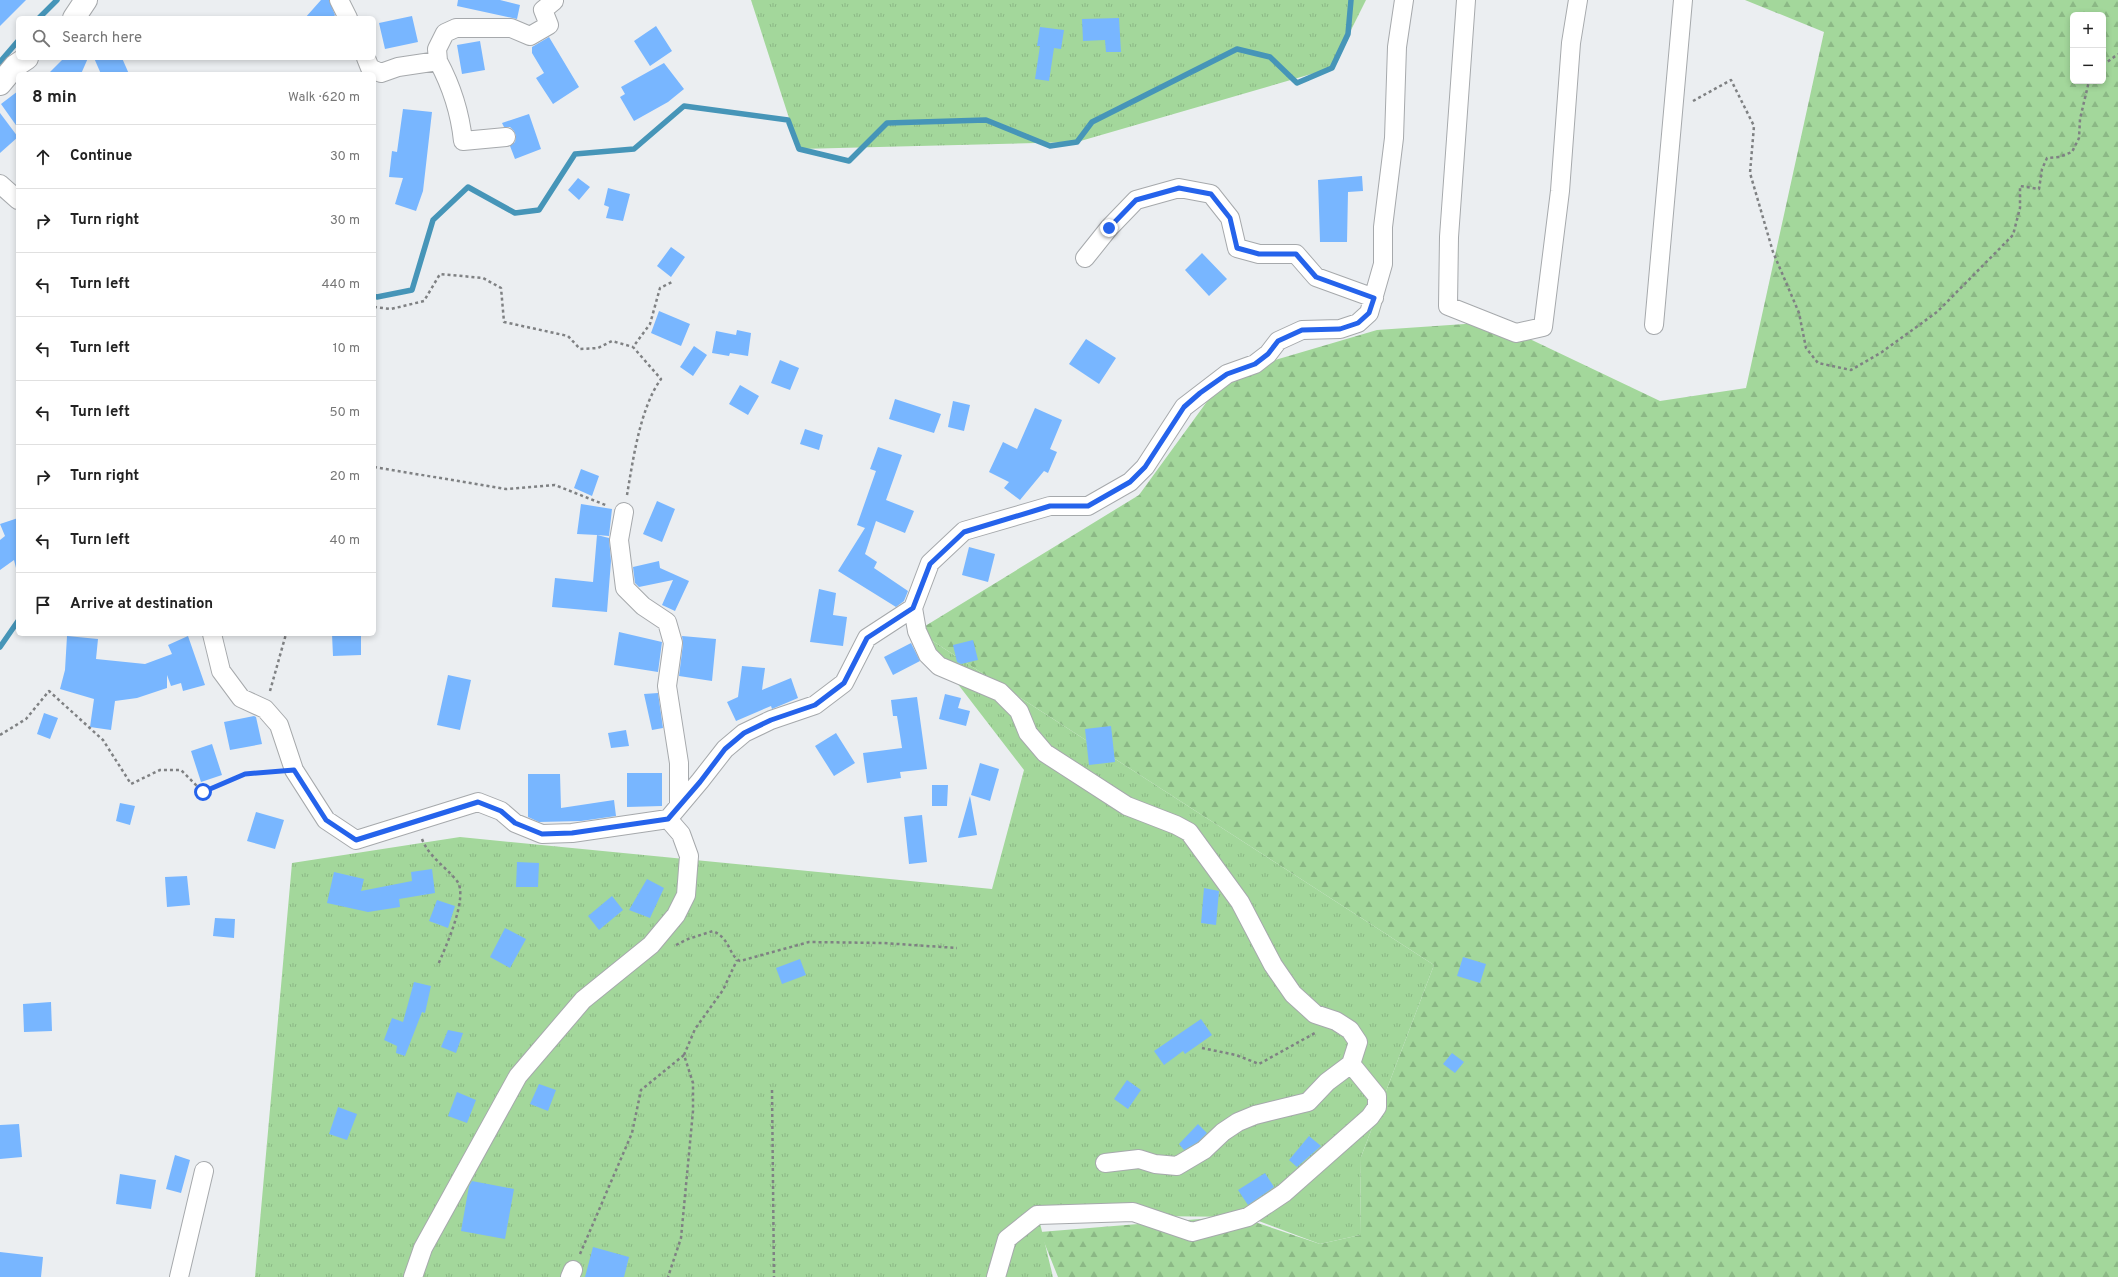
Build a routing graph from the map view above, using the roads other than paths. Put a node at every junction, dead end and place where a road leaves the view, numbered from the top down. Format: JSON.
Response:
{"nodes":[{"id":1,"x":86,"y":0,"type":"edge"},
{"id":2,"x":339,"y":0,"type":"edge"},
{"id":3,"x":1404,"y":0,"type":"edge"},
{"id":4,"x":1466,"y":0,"type":"edge"},
{"id":5,"x":1578,"y":0,"type":"edge"},
{"id":6,"x":1683,"y":0,"type":"edge"},
{"id":7,"x":554,"y":1,"type":"edge"},
{"id":8,"x":75,"y":16,"type":"edge"},
{"id":9,"x":347,"y":16,"type":"edge"},
{"id":10,"x":24,"y":60,"type":"edge"},
{"id":11,"x":367,"y":60,"type":"edge"},
{"id":12,"x":438,"y":61,"type":"junction"},
{"id":13,"x":0,"y":84,"type":"edge"},
{"id":14,"x":506,"y":137,"type":"dead end"},
{"id":15,"x":0,"y":184,"type":"edge"},
{"id":16,"x":16,"y":198,"type":"edge"},
{"id":17,"x":1085,"y":258,"type":"dead end"},
{"id":18,"x":1374,"y":298,"type":"junction"},
{"id":19,"x":1654,"y":325,"type":"dead end"},
{"id":20,"x":624,"y":512,"type":"road end"},
{"id":21,"x":913,"y":608,"type":"junction"},
{"id":22,"x":212,"y":636,"type":"edge"},
{"id":23,"x":674,"y":812,"type":"junction"},
{"id":24,"x":1351,"y":1064,"type":"junction"},
{"id":25,"x":1105,"y":1163,"type":"dead end"},
{"id":26,"x":204,"y":1171,"type":"dead end"},
{"id":27,"x":179,"y":1277,"type":"edge"},
{"id":28,"x":413,"y":1277,"type":"edge"},
{"id":29,"x":996,"y":1277,"type":"edge"}],
"edges":[{"from":1,"to":8,"type":"street"},
{"from":2,"to":9,"type":"street"},
{"from":3,"to":18,"type":"street"},
{"from":4,"to":5,"type":"street"},
{"from":6,"to":19,"type":"street"},
{"from":7,"to":12,"type":"street"},
{"from":10,"to":13,"type":"street"},
{"from":11,"to":12,"type":"street"},
{"from":12,"to":14,"type":"street"},
{"from":15,"to":16,"type":"street"},
{"from":17,"to":18,"type":"street"},
{"from":18,"to":21,"type":"street"},
{"from":20,"to":23,"type":"street"},
{"from":21,"to":23,"type":"street"},
{"from":21,"to":24,"type":"street"},
{"from":22,"to":23,"type":"street"},
{"from":23,"to":28,"type":"street"},
{"from":24,"to":25,"type":"street"},
{"from":24,"to":29,"type":"street"},
{"from":26,"to":27,"type":"street"}]}
